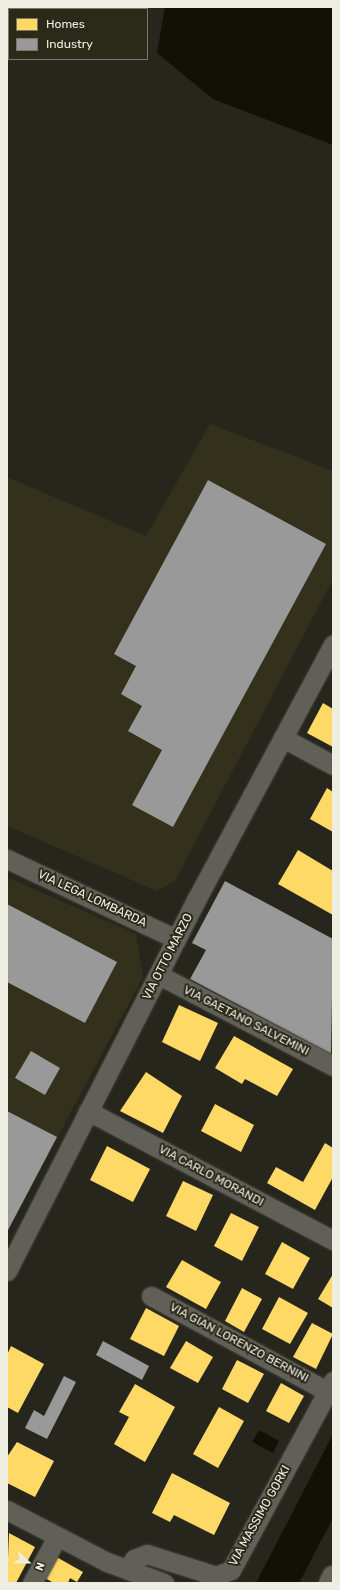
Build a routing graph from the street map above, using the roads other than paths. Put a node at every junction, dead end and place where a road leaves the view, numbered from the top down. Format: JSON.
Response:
{"nodes":[{"id":1,"x":333,"y":645,"type":"edge"},
{"id":2,"x":283,"y":738,"type":"junction"},
{"id":3,"x":333,"y":765,"type":"edge"},
{"id":4,"x":7,"y":859,"type":"edge"},
{"id":5,"x":176,"y":939,"type":"junction"},
{"id":6,"x":158,"y":975,"type":"junction"},
{"id":7,"x":333,"y":1066,"type":"edge"},
{"id":8,"x":88,"y":1111,"type":"junction"},
{"id":9,"x":333,"y":1240,"type":"edge"},
{"id":10,"x":7,"y":1271,"type":"edge"},
{"id":11,"x":151,"y":1296,"type":"dead end"},
{"id":12,"x":330,"y":1386,"type":"edge"},
{"id":13,"x":7,"y":1510,"type":"edge"},
{"id":14,"x":57,"y":1537,"type":"junction"},
{"id":15,"x":128,"y":1570,"type":"junction"},
{"id":16,"x":333,"y":1577,"type":"edge"},
{"id":17,"x":32,"y":1583,"type":"edge"},
{"id":18,"x":164,"y":1583,"type":"edge"},
{"id":19,"x":330,"y":1583,"type":"edge"}],
"edges":[{"from":1,"to":2,"type":"street","name":"VIA OTTO MARZO"},
{"from":2,"to":3,"type":"street"},
{"from":2,"to":5,"type":"street","name":"VIA OTTO MARZO"},
{"from":4,"to":5,"type":"street","name":"VIA LEGA LOMBARDA"},
{"from":5,"to":6,"type":"street","name":"VIA OTTO MARZO"},
{"from":6,"to":7,"type":"street","name":"VIA GAETANO SALVEMINI"},
{"from":6,"to":8,"type":"street","name":"VIA OTTO MARZO"},
{"from":8,"to":9,"type":"street","name":"VIA CARLO MORANDI"},
{"from":8,"to":10,"type":"street","name":"VIA OTTO MARZO"},
{"from":11,"to":12,"type":"street","name":"VIA GIAN LORENZO BERNINI"},
{"from":12,"to":15,"type":"street","name":"VIA MASSIMO GORKI"},
{"from":13,"to":14,"type":"street"},
{"from":14,"to":15,"type":"street"},
{"from":14,"to":17,"type":"street"},
{"from":15,"to":18,"type":"street"},
{"from":16,"to":19,"type":"street"}]}
